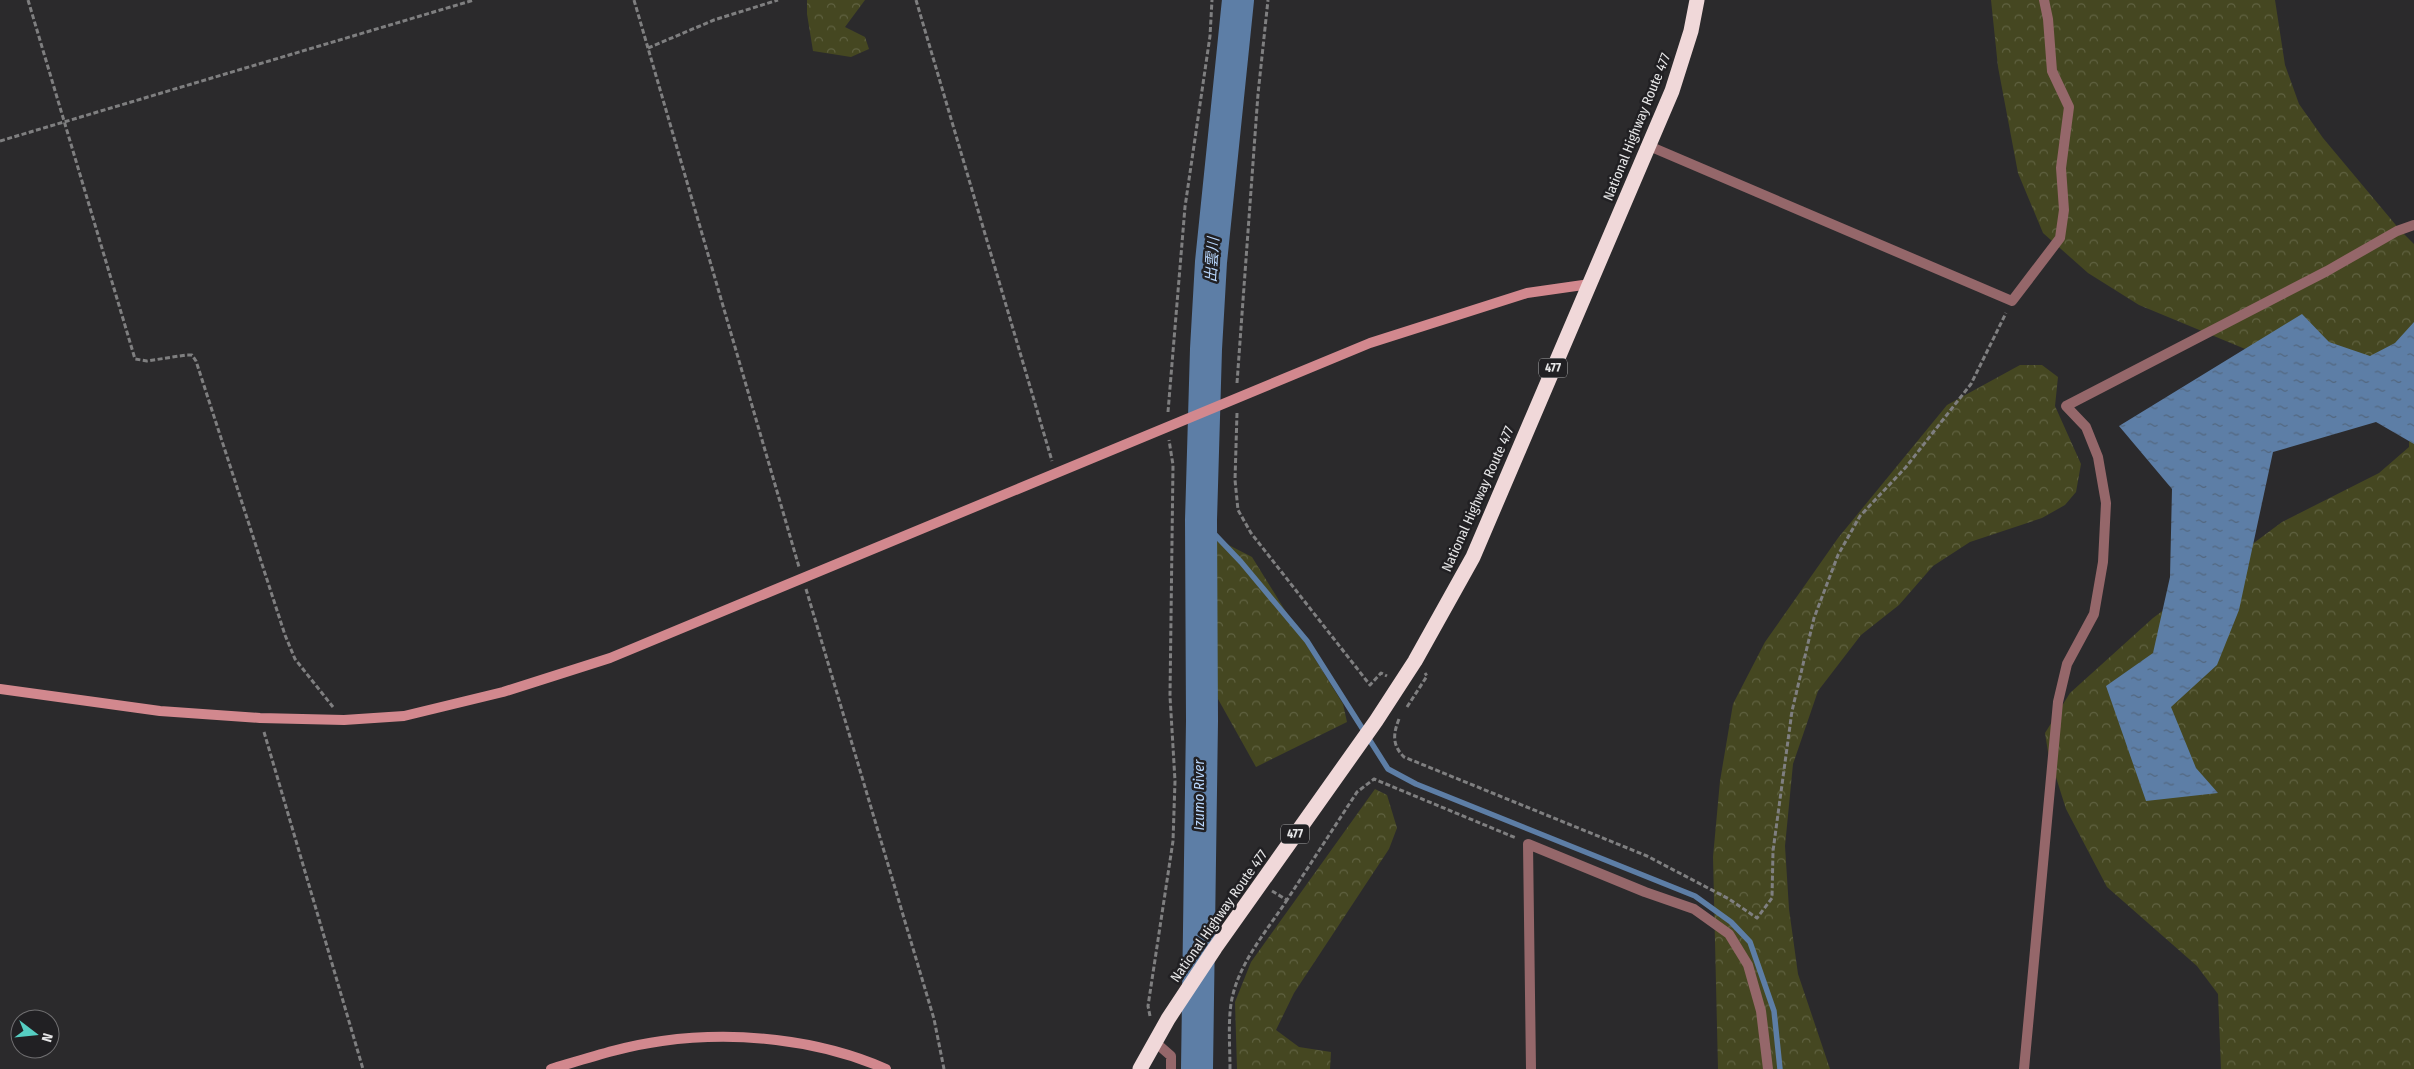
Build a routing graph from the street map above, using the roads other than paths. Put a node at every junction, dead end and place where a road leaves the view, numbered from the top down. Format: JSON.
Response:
{"nodes":[{"id":1,"x":1697,"y":0,"type":"edge"},
{"id":2,"x":2044,"y":0,"type":"edge"},
{"id":3,"x":1649,"y":146,"type":"junction"},
{"id":4,"x":2414,"y":225,"type":"edge"},
{"id":5,"x":1590,"y":284,"type":"junction"},
{"id":6,"x":0,"y":689,"type":"edge"},
{"id":7,"x":1155,"y":1042,"type":"junction"},
{"id":8,"x":552,"y":1069,"type":"edge"},
{"id":9,"x":886,"y":1069,"type":"edge"},
{"id":10,"x":1140,"y":1069,"type":"edge"},
{"id":11,"x":1171,"y":1069,"type":"edge"},
{"id":12,"x":1531,"y":1069,"type":"edge"},
{"id":13,"x":1768,"y":1069,"type":"edge"},
{"id":14,"x":2024,"y":1069,"type":"edge"}],
"edges":[{"from":1,"to":3,"type":"highway","name":"National Highway Route 477","number":"477"},
{"from":2,"to":3,"type":"street"},
{"from":3,"to":5,"type":"highway","name":"National Highway Route 477","number":"477"},
{"from":4,"to":14,"type":"street"},
{"from":5,"to":6,"type":"street"},
{"from":5,"to":7,"type":"highway","name":"National Highway Route 477","number":"477"},
{"from":7,"to":10,"type":"highway","name":"National Highway Route 477","number":"477"},
{"from":7,"to":11,"type":"street"},
{"from":8,"to":9,"type":"street"},
{"from":12,"to":13,"type":"street"}]}
